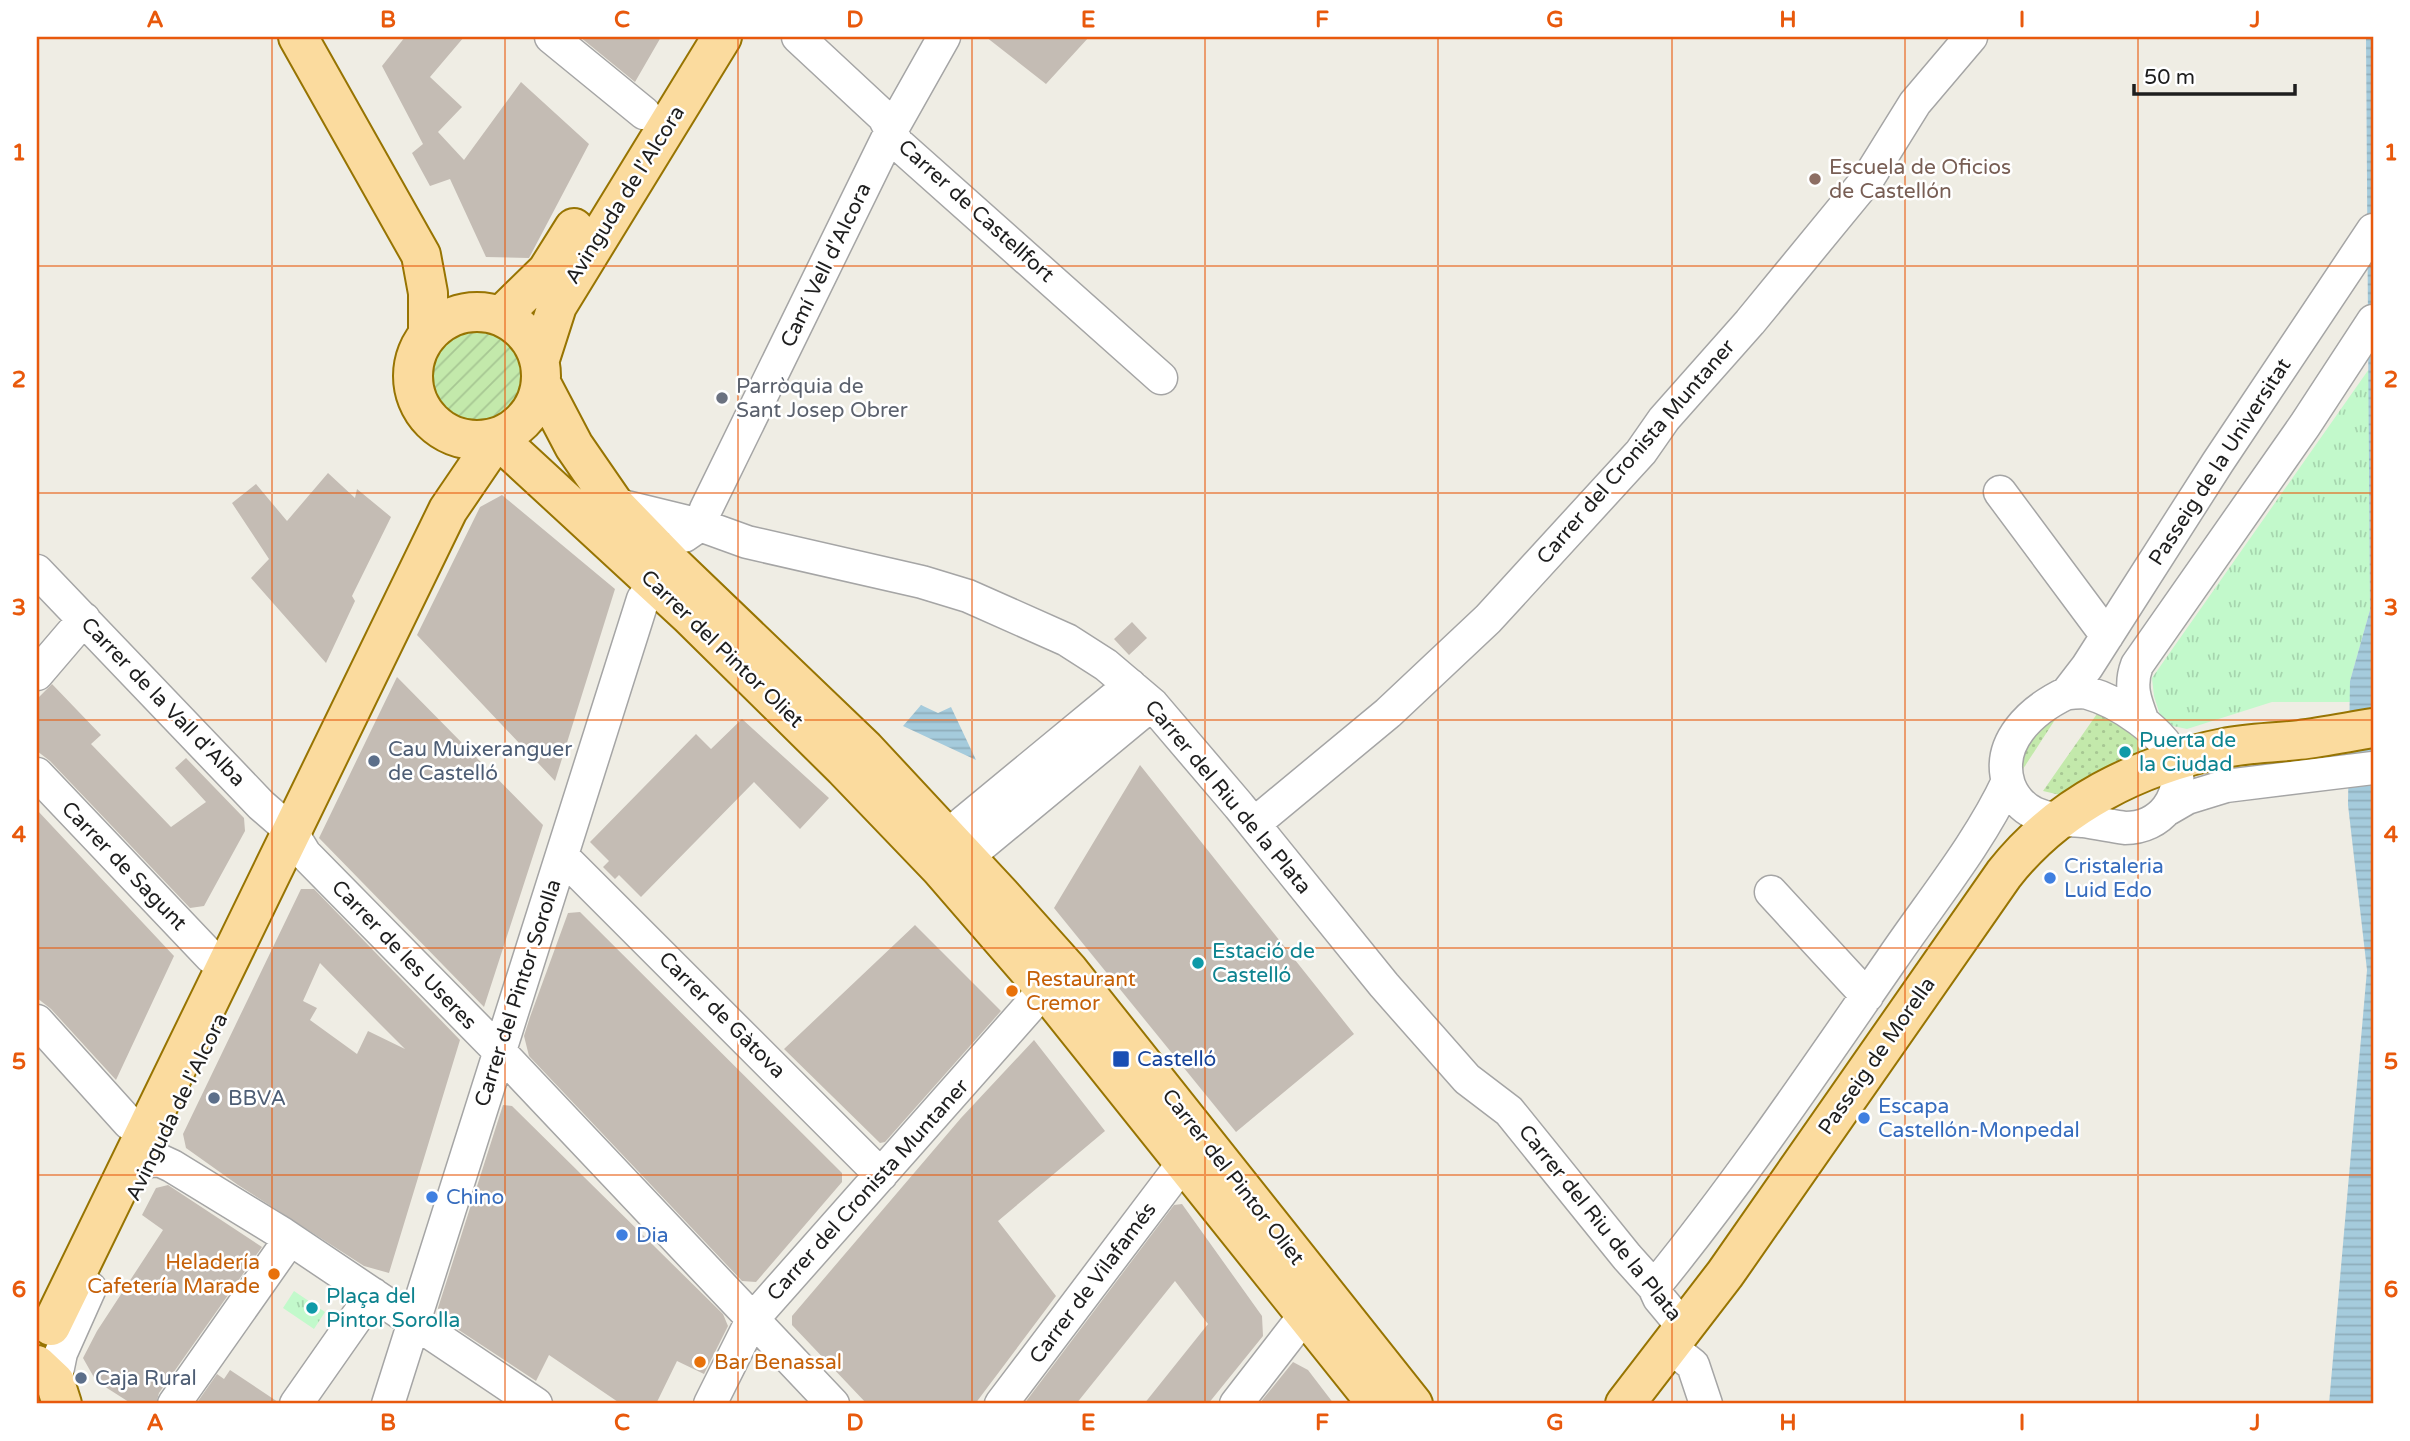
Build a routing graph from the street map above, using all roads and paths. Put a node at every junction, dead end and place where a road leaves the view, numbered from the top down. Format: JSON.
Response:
{"nodes":[{"id":1,"x":298,"y":37,"type":"edge"},
{"id":2,"x":551,"y":37,"type":"edge"},
{"id":3,"x":691,"y":37,"type":"edge"},
{"id":4,"x":722,"y":37,"type":"edge"},
{"id":5,"x":798,"y":37,"type":"edge"},
{"id":6,"x":1971,"y":37,"type":"edge"},
{"id":7,"x":941,"y":38,"type":"edge"},
{"id":8,"x":645,"y":113,"type":"junction"},
{"id":9,"x":891,"y":131,"type":"junction"},
{"id":10,"x":2373,"y":230,"type":"edge"},
{"id":11,"x":421,"y":254,"type":"junction"},
{"id":12,"x":492,"y":313,"type":"junction"},
{"id":13,"x":2373,"y":321,"type":"edge"},
{"id":14,"x":428,"y":333,"type":"junction"},
{"id":15,"x":541,"y":372,"type":"junction"},
{"id":16,"x":1161,"y":378,"type":"dead end"},
{"id":17,"x":446,"y":433,"type":"junction"},
{"id":18,"x":497,"y":438,"type":"junction"},
{"id":19,"x":2000,"y":492,"type":"dead end"},
{"id":20,"x":614,"y":504,"type":"junction"},
{"id":21,"x":448,"y":510,"type":"junction"},
{"id":22,"x":701,"y":525,"type":"junction"},
{"id":23,"x":37,"y":571,"type":"edge"},
{"id":24,"x":664,"y":575,"type":"junction"},
{"id":25,"x":84,"y":619,"type":"junction"},
{"id":26,"x":2107,"y":636,"type":"junction"},
{"id":27,"x":37,"y":674,"type":"edge"},
{"id":28,"x":2067,"y":693,"type":"junction"},
{"id":29,"x":1141,"y":695,"type":"junction"},
{"id":30,"x":2143,"y":722,"type":"junction"},
{"id":31,"x":2360,"y":730,"type":"edge"},
{"id":32,"x":2175,"y":760,"type":"junction"},
{"id":33,"x":2360,"y":770,"type":"edge"},
{"id":34,"x":37,"y":774,"type":"edge"},
{"id":35,"x":2008,"y":781,"type":"junction"},
{"id":36,"x":2168,"y":809,"type":"junction"},
{"id":37,"x":2057,"y":820,"type":"junction"},
{"id":38,"x":1254,"y":824,"type":"junction"},
{"id":39,"x":291,"y":831,"type":"junction"},
{"id":40,"x":951,"y":854,"type":"junction"},
{"id":41,"x":562,"y":856,"type":"junction"},
{"id":42,"x":1771,"y":892,"type":"dead end"},
{"id":43,"x":211,"y":957,"type":"junction"},
{"id":44,"x":1045,"y":989,"type":"junction"},
{"id":45,"x":1867,"y":996,"type":"junction"},
{"id":46,"x":37,"y":1021,"type":"edge"},
{"id":47,"x":500,"y":1052,"type":"junction"},
{"id":48,"x":129,"y":1123,"type":"junction"},
{"id":49,"x":150,"y":1161,"type":"junction"},
{"id":50,"x":1184,"y":1162,"type":"junction"},
{"id":51,"x":881,"y":1175,"type":"junction"},
{"id":52,"x":290,"y":1239,"type":"junction"},
{"id":53,"x":1654,"y":1287,"type":"junction"},
{"id":54,"x":373,"y":1294,"type":"junction"},
{"id":55,"x":1305,"y":1315,"type":"junction"},
{"id":56,"x":44,"y":1319,"type":"edge"},
{"id":57,"x":752,"y":1320,"type":"junction"},
{"id":58,"x":414,"y":1321,"type":"junction"},
{"id":59,"x":1677,"y":1337,"type":"junction"},
{"id":60,"x":60,"y":1391,"type":"edge"},
{"id":61,"x":174,"y":1404,"type":"edge"},
{"id":62,"x":296,"y":1404,"type":"edge"},
{"id":63,"x":388,"y":1404,"type":"edge"},
{"id":64,"x":536,"y":1404,"type":"edge"},
{"id":65,"x":710,"y":1404,"type":"edge"},
{"id":66,"x":833,"y":1404,"type":"edge"},
{"id":67,"x":1001,"y":1404,"type":"edge"},
{"id":68,"x":1236,"y":1404,"type":"edge"},
{"id":69,"x":1377,"y":1404,"type":"edge"},
{"id":70,"x":1413,"y":1404,"type":"edge"},
{"id":71,"x":1625,"y":1404,"type":"edge"},
{"id":72,"x":1706,"y":1404,"type":"edge"}],
"edges":[{"from":1,"to":11,"type":"main road"},
{"from":2,"to":8,"type":"street"},
{"from":3,"to":8,"type":"main road","name":"Avinguda de l'Alcora"},
{"from":4,"to":15,"type":"main road","name":"Avinguda de l'Alcora"},
{"from":5,"to":9,"type":"street","name":"Carrer de Castellfort"},
{"from":6,"to":38,"type":"street","name":"Carrer del Cronista Muntaner"},
{"from":7,"to":9,"type":"street","name":"Camí Vell d'Alcora"},
{"from":8,"to":12,"type":"main road","name":"Avinguda de l'Alcora"},
{"from":9,"to":16,"type":"street","name":"Carrer de Castellfort"},
{"from":9,"to":22,"type":"street","name":"Camí Vell d'Alcora"},
{"from":10,"to":26,"type":"street","name":"Passeig de la Universitat"},
{"from":11,"to":12,"type":"main road"},
{"from":11,"to":14,"type":"main road"},
{"from":12,"to":14,"type":"main road"},
{"from":12,"to":15,"type":"main road"},
{"from":13,"to":30,"type":"street","name":"Passeig de la Universitat"},
{"from":14,"to":17,"type":"main road"},
{"from":15,"to":18,"type":"main road"},
{"from":15,"to":20,"type":"main road","name":"Carrer del Pintor Oliet"},
{"from":17,"to":18,"type":"main road"},
{"from":17,"to":21,"type":"main road","name":"Avinguda de l'Alcora"},
{"from":18,"to":21,"type":"main road","name":"Avinguda de l'Alcora"},
{"from":18,"to":24,"type":"main road","name":"Carrer del Pintor Oliet"},
{"from":19,"to":26,"type":"street"},
{"from":20,"to":22,"type":"street","name":"Carrer del Riu de la Plata"},
{"from":20,"to":24,"type":"main road","name":"Carrer del Pintor Oliet"},
{"from":21,"to":39,"type":"main road","name":"Avinguda de l'Alcora"},
{"from":22,"to":24,"type":"street","name":"Camí Vell d'Alcora"},
{"from":22,"to":29,"type":"street","name":"Carrer del Riu de la Plata"},
{"from":23,"to":25,"type":"street","name":"Carrer de la Vall d'Alba"},
{"from":24,"to":40,"type":"main road","name":"Carrer del Pintor Oliet"},
{"from":24,"to":41,"type":"street","name":"Carrer del Pintor Sorolla"},
{"from":25,"to":27,"type":"street"},
{"from":25,"to":39,"type":"street","name":"Carrer de la Vall d'Alba"},
{"from":26,"to":28,"type":"street","name":"Passeig de la Universitat"},
{"from":28,"to":30,"type":"street"},
{"from":28,"to":35,"type":"street"},
{"from":29,"to":38,"type":"street","name":"Carrer del Riu de la Plata"},
{"from":29,"to":40,"type":"street"},
{"from":30,"to":32,"type":"street"},
{"from":31,"to":32,"type":"main road","name":"Passeig de Morella"},
{"from":32,"to":36,"type":"street"},
{"from":32,"to":37,"type":"main road","name":"Passeig de Morella"},
{"from":33,"to":36,"type":"street"},
{"from":34,"to":43,"type":"street","name":"Carrer de Sagunt"},
{"from":35,"to":37,"type":"street"},
{"from":35,"to":45,"type":"street","name":"Passeig de Morella"},
{"from":36,"to":37,"type":"street"},
{"from":37,"to":59,"type":"main road","name":"Passeig de Morella"},
{"from":38,"to":53,"type":"street","name":"Carrer del Riu de la Plata"},
{"from":39,"to":43,"type":"street","name":"Avinguda de l'Alcora"},
{"from":39,"to":47,"type":"street","name":"Carrer de les Useres"},
{"from":39,"to":49,"type":"street","name":"Avinguda de l'Alcora"},
{"from":39,"to":56,"type":"main road","name":"Avinguda de l'Alcora"},
{"from":40,"to":44,"type":"main road","name":"Carrer del Pintor Oliet"},
{"from":40,"to":70,"type":"main road","name":"Carrer del Pintor Oliet"},
{"from":41,"to":47,"type":"street","name":"Carrer del Pintor Sorolla"},
{"from":41,"to":51,"type":"street","name":"Carrer de Gàtova"},
{"from":42,"to":45,"type":"street"},
{"from":43,"to":48,"type":"street","name":"Avinguda de l'Alcora"},
{"from":44,"to":50,"type":"main road","name":"Carrer del Pintor Oliet"},
{"from":44,"to":51,"type":"street","name":"Carrer del Cronista Muntaner"},
{"from":45,"to":53,"type":"street","name":"Passeig de Morella"},
{"from":46,"to":48,"type":"street"},
{"from":47,"to":57,"type":"street","name":"Carrer de les Useres"},
{"from":47,"to":58,"type":"street","name":"Carrer del Pintor Sorolla"},
{"from":48,"to":56,"type":"street","name":"Avinguda de l'Alcora"},
{"from":49,"to":52,"type":"street"},
{"from":49,"to":60,"type":"street","name":"Avinguda de l'Alcora"},
{"from":50,"to":55,"type":"main road","name":"Carrer del Pintor Oliet"},
{"from":50,"to":67,"type":"street","name":"Carrer de Vilafamés"},
{"from":51,"to":57,"type":"street","name":"Carrer del Cronista Muntaner"},
{"from":52,"to":54,"type":"street"},
{"from":52,"to":61,"type":"street"},
{"from":53,"to":59,"type":"street","name":"Carrer del Riu de la Plata"},
{"from":54,"to":58,"type":"street"},
{"from":54,"to":62,"type":"street"},
{"from":55,"to":68,"type":"street"},
{"from":55,"to":69,"type":"main road","name":"Carrer del Pintor Oliet"},
{"from":57,"to":65,"type":"street","name":"Carrer del Cronista Muntaner"},
{"from":57,"to":66,"type":"street","name":"Carrer de les Useres"},
{"from":58,"to":63,"type":"street","name":"Carrer del Pintor Sorolla"},
{"from":58,"to":64,"type":"street"},
{"from":59,"to":71,"type":"main road","name":"Passeig de Morella"},
{"from":59,"to":72,"type":"street","name":"Carrer del Riu de la Plata"}]}
